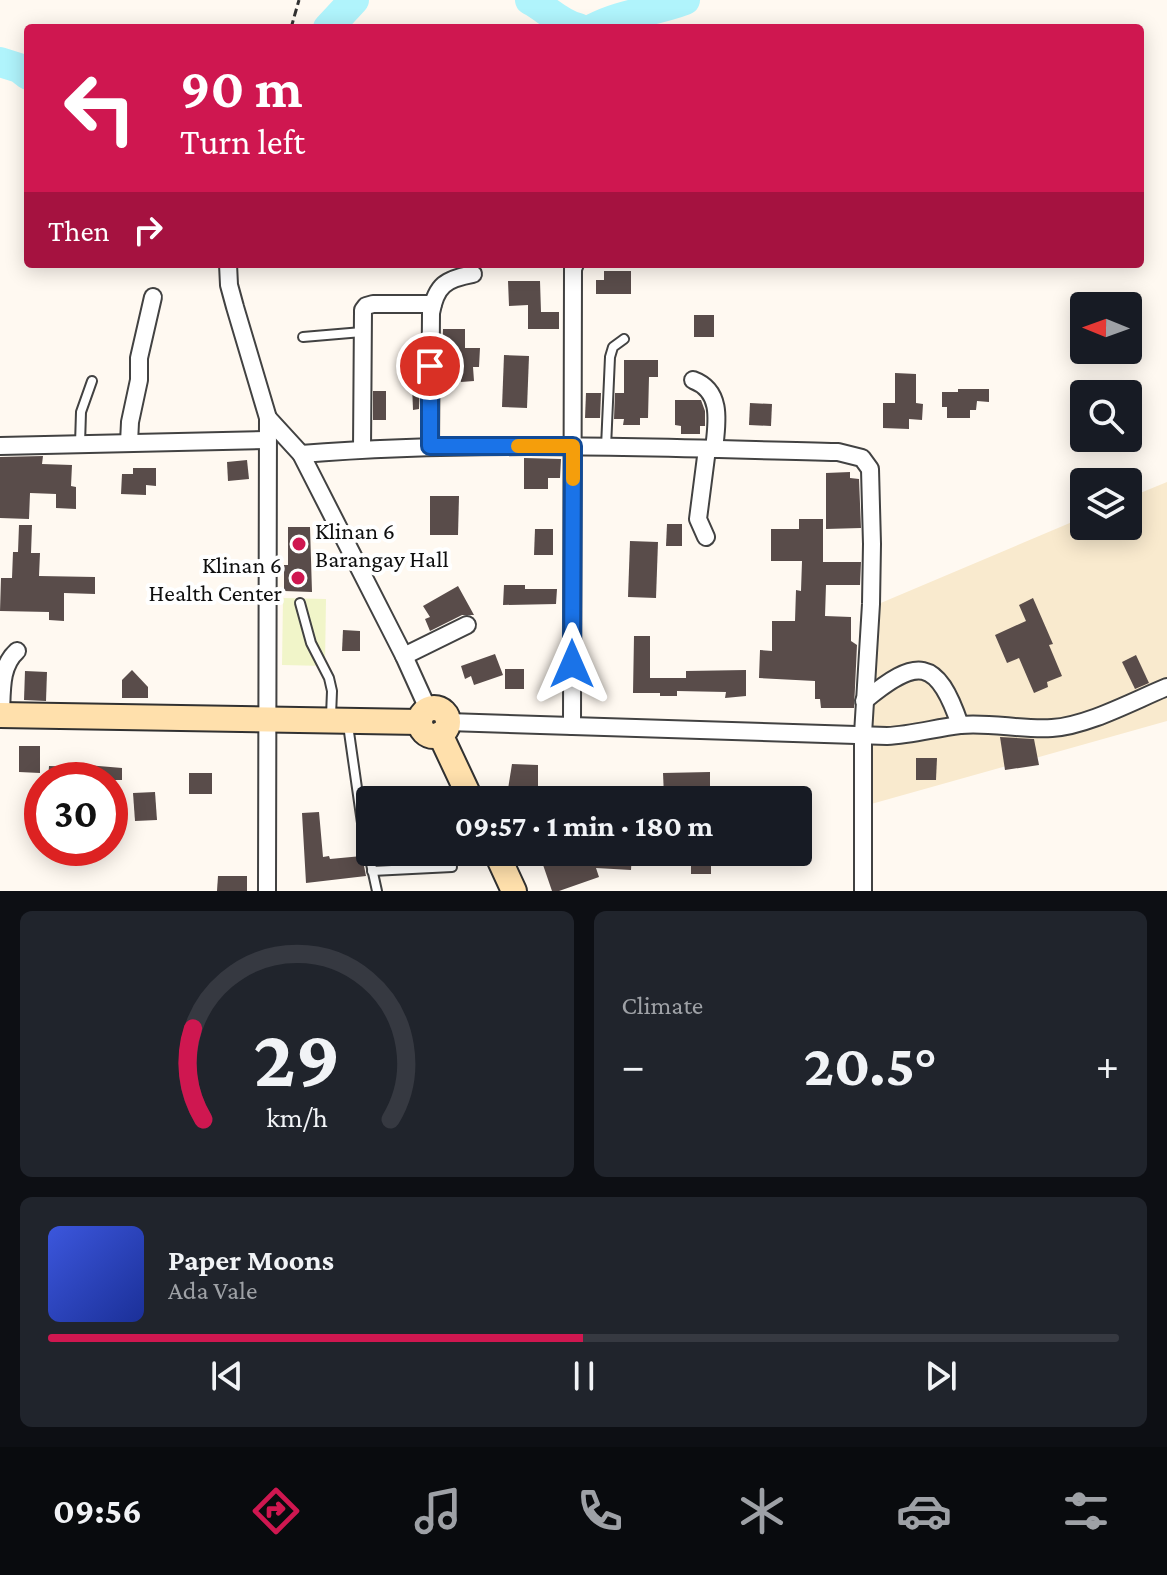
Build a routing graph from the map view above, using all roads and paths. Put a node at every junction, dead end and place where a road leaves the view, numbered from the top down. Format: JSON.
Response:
{"nodes":[{"id":1,"x":299,"y":0,"type":"edge"},
{"id":2,"x":292,"y":24,"type":"edge"},
{"id":3,"x":229,"y":268,"type":"edge"},
{"id":4,"x":573,"y":268,"type":"edge"},
{"id":5,"x":473,"y":274,"type":"dead end"},
{"id":6,"x":153,"y":297,"type":"dead end"},
{"id":7,"x":433,"y":304,"type":"junction"},
{"id":8,"x":362,"y":332,"type":"junction"},
{"id":9,"x":303,"y":337,"type":"dead end"},
{"id":10,"x":624,"y":339,"type":"dead end"},
{"id":11,"x":693,"y":380,"type":"dead end"},
{"id":12,"x":92,"y":381,"type":"dead end"},
{"id":13,"x":268,"y":418,"type":"junction"},
{"id":14,"x":266,"y":440,"type":"junction"},
{"id":15,"x":129,"y":443,"type":"junction"},
{"id":16,"x":80,"y":444,"type":"junction"},
{"id":17,"x":0,"y":446,"type":"edge"},
{"id":18,"x":430,"y":446,"type":"junction"},
{"id":19,"x":573,"y":446,"type":"junction"},
{"id":20,"x":606,"y":447,"type":"junction"},
{"id":21,"x":362,"y":449,"type":"junction"},
{"id":22,"x":711,"y":449,"type":"junction"},
{"id":23,"x":301,"y":454,"type":"junction"},
{"id":24,"x":706,"y":537,"type":"dead end"},
{"id":25,"x":300,"y":603,"type":"dead end"},
{"id":26,"x":467,"y":625,"type":"dead end"},
{"id":27,"x":17,"y":651,"type":"dead end"},
{"id":28,"x":404,"y":656,"type":"junction"},
{"id":29,"x":1167,"y":687,"type":"edge"},
{"id":30,"x":864,"y":701,"type":"junction"},
{"id":31,"x":0,"y":715,"type":"edge"},
{"id":32,"x":265,"y":719,"type":"junction"},
{"id":33,"x":339,"y":720,"type":"junction"},
{"id":34,"x":434,"y":722,"type":"junction"},
{"id":35,"x":960,"y":725,"type":"junction"},
{"id":36,"x":572,"y":726,"type":"junction"},
{"id":37,"x":863,"y":734,"type":"junction"},
{"id":38,"x":464,"y":786,"type":"edge"},
{"id":39,"x":502,"y":866,"type":"edge"},
{"id":40,"x":452,"y":867,"type":"dead end"},
{"id":41,"x":372,"y":871,"type":"junction"},
{"id":42,"x":267,"y":891,"type":"edge"},
{"id":43,"x":377,"y":891,"type":"edge"},
{"id":44,"x":514,"y":891,"type":"edge"},
{"id":45,"x":863,"y":891,"type":"edge"}],
"edges":[{"from":1,"to":2,"type":"path"},
{"from":3,"to":13,"type":"street"},
{"from":4,"to":19,"type":"street"},
{"from":5,"to":7,"type":"street"},
{"from":6,"to":15,"type":"street"},
{"from":7,"to":8,"type":"street"},
{"from":7,"to":18,"type":"street"},
{"from":8,"to":9,"type":"lane"},
{"from":8,"to":21,"type":"street"},
{"from":10,"to":20,"type":"lane"},
{"from":11,"to":22,"type":"street"},
{"from":12,"to":16,"type":"lane"},
{"from":13,"to":14,"type":"street"},
{"from":13,"to":23,"type":"street"},
{"from":14,"to":15,"type":"street"},
{"from":14,"to":32,"type":"street"},
{"from":15,"to":16,"type":"street"},
{"from":16,"to":17,"type":"street"},
{"from":18,"to":19,"type":"street"},
{"from":18,"to":21,"type":"street"},
{"from":19,"to":20,"type":"street"},
{"from":19,"to":36,"type":"street"},
{"from":20,"to":22,"type":"street"},
{"from":21,"to":23,"type":"street"},
{"from":22,"to":24,"type":"street"},
{"from":22,"to":30,"type":"street"},
{"from":23,"to":28,"type":"street"},
{"from":25,"to":33,"type":"lane"},
{"from":26,"to":28,"type":"street"},
{"from":27,"to":31,"type":"street"},
{"from":28,"to":34,"type":"street"},
{"from":29,"to":35,"type":"street"},
{"from":30,"to":35,"type":"street"},
{"from":30,"to":37,"type":"street"},
{"from":31,"to":32,"type":"street"},
{"from":32,"to":33,"type":"street"},
{"from":32,"to":42,"type":"street"},
{"from":33,"to":34,"type":"street"},
{"from":33,"to":41,"type":"lane"},
{"from":34,"to":36,"type":"street"},
{"from":34,"to":38,"type":"street"},
{"from":35,"to":37,"type":"street"},
{"from":36,"to":37,"type":"street"},
{"from":37,"to":45,"type":"street"},
{"from":39,"to":44,"type":"street"},
{"from":40,"to":41,"type":"lane"},
{"from":41,"to":43,"type":"lane"}]}
